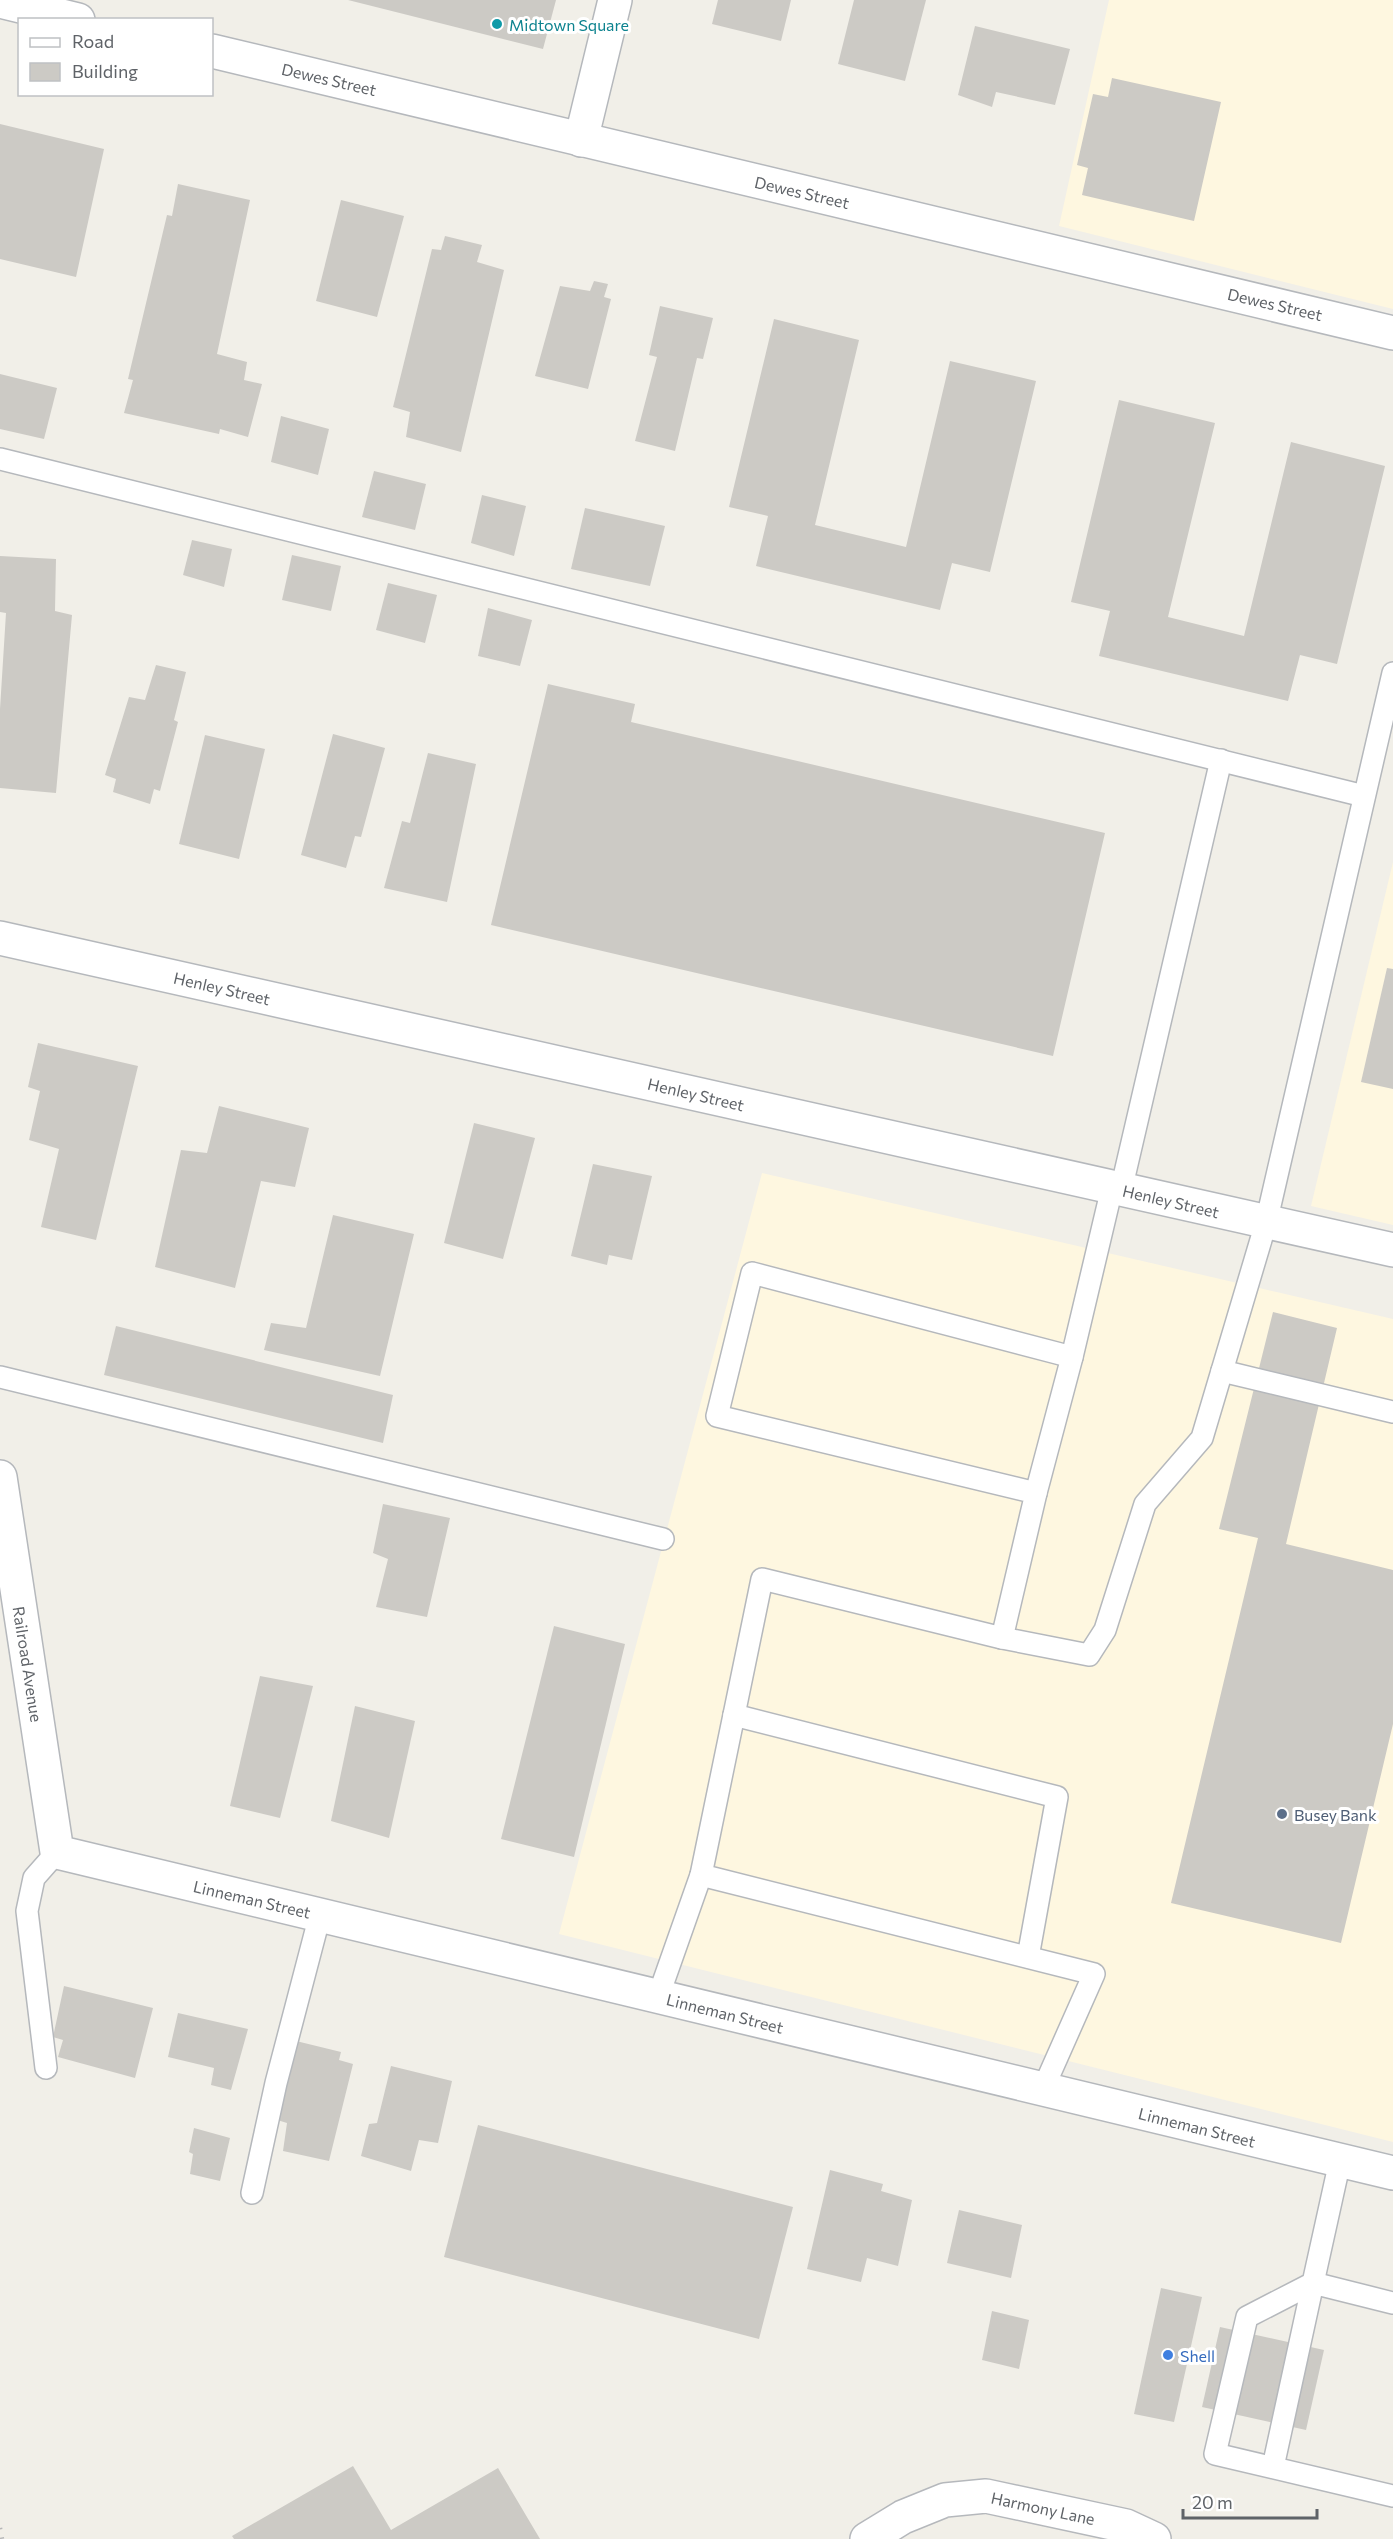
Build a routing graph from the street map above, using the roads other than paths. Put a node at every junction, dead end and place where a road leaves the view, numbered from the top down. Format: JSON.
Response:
{"nodes":[{"id":1,"x":615,"y":0,"type":"edge"},
{"id":2,"x":0,"y":1,"type":"edge"},
{"id":3,"x":70,"y":18,"type":"edge"},
{"id":4,"x":213,"y":51,"type":"edge"},
{"id":5,"x":581,"y":140,"type":"junction"},
{"id":6,"x":1393,"y":333,"type":"edge"},
{"id":7,"x":0,"y":459,"type":"edge"},
{"id":8,"x":1393,"y":673,"type":"edge"},
{"id":9,"x":1221,"y":760,"type":"junction"},
{"id":10,"x":1364,"y":796,"type":"junction"},
{"id":11,"x":0,"y":938,"type":"edge"},
{"id":12,"x":1117,"y":1189,"type":"junction"},
{"id":13,"x":1266,"y":1223,"type":"junction"},
{"id":14,"x":1393,"y":1250,"type":"edge"},
{"id":15,"x":1072,"y":1358,"type":"junction"},
{"id":16,"x":1222,"y":1371,"type":"junction"},
{"id":17,"x":0,"y":1377,"type":"edge"},
{"id":18,"x":1393,"y":1412,"type":"edge"},
{"id":19,"x":0,"y":1477,"type":"edge"},
{"id":20,"x":1036,"y":1493,"type":"junction"},
{"id":21,"x":663,"y":1539,"type":"dead end"},
{"id":22,"x":1002,"y":1638,"type":"junction"},
{"id":23,"x":734,"y":1715,"type":"junction"},
{"id":24,"x":57,"y":1852,"type":"junction"},
{"id":25,"x":701,"y":1875,"type":"junction"},
{"id":26,"x":320,"y":1915,"type":"junction"},
{"id":27,"x":1028,"y":1957,"type":"junction"},
{"id":28,"x":658,"y":1997,"type":"junction"},
{"id":29,"x":46,"y":2068,"type":"dead end"},
{"id":30,"x":1043,"y":2089,"type":"junction"},
{"id":31,"x":1340,"y":2161,"type":"junction"},
{"id":32,"x":1393,"y":2173,"type":"edge"},
{"id":33,"x":252,"y":2193,"type":"dead end"},
{"id":34,"x":1313,"y":2283,"type":"junction"},
{"id":35,"x":1393,"y":2304,"type":"edge"},
{"id":36,"x":1273,"y":2467,"type":"junction"},
{"id":37,"x":1393,"y":2496,"type":"edge"},
{"id":38,"x":867,"y":2539,"type":"edge"},
{"id":39,"x":1154,"y":2539,"type":"edge"}],
"edges":[{"from":1,"to":5,"type":"street"},
{"from":2,"to":3,"type":"street"},
{"from":4,"to":5,"type":"street","name":"Dewes Street"},
{"from":5,"to":6,"type":"street","name":"Dewes Street"},
{"from":7,"to":9,"type":"lane"},
{"from":8,"to":10,"type":"lane"},
{"from":9,"to":10,"type":"lane"},
{"from":9,"to":12,"type":"lane"},
{"from":10,"to":13,"type":"lane"},
{"from":11,"to":12,"type":"street","name":"Henley Street"},
{"from":12,"to":13,"type":"street","name":"Henley Street"},
{"from":12,"to":15,"type":"lane"},
{"from":13,"to":14,"type":"street","name":"Henley Street"},
{"from":13,"to":16,"type":"lane"},
{"from":15,"to":20,"type":"lane"},
{"from":15,"to":20,"type":"lane"},
{"from":16,"to":18,"type":"lane"},
{"from":16,"to":22,"type":"lane"},
{"from":17,"to":21,"type":"lane"},
{"from":19,"to":24,"type":"street","name":"Railroad Avenue"},
{"from":20,"to":22,"type":"lane"},
{"from":22,"to":23,"type":"lane"},
{"from":23,"to":25,"type":"lane"},
{"from":23,"to":27,"type":"lane"},
{"from":24,"to":26,"type":"street","name":"Linneman Street"},
{"from":24,"to":29,"type":"lane"},
{"from":25,"to":27,"type":"lane"},
{"from":25,"to":28,"type":"lane"},
{"from":26,"to":28,"type":"street","name":"Linneman Street"},
{"from":26,"to":33,"type":"lane"},
{"from":27,"to":30,"type":"lane"},
{"from":28,"to":30,"type":"street","name":"Linneman Street"},
{"from":30,"to":31,"type":"street","name":"Linneman Street"},
{"from":31,"to":32,"type":"street","name":"Linneman Street"},
{"from":31,"to":34,"type":"lane"},
{"from":34,"to":35,"type":"lane"},
{"from":34,"to":36,"type":"lane"},
{"from":34,"to":36,"type":"lane"},
{"from":36,"to":37,"type":"lane"},
{"from":38,"to":39,"type":"street","name":"Harmony Lane"}]}
